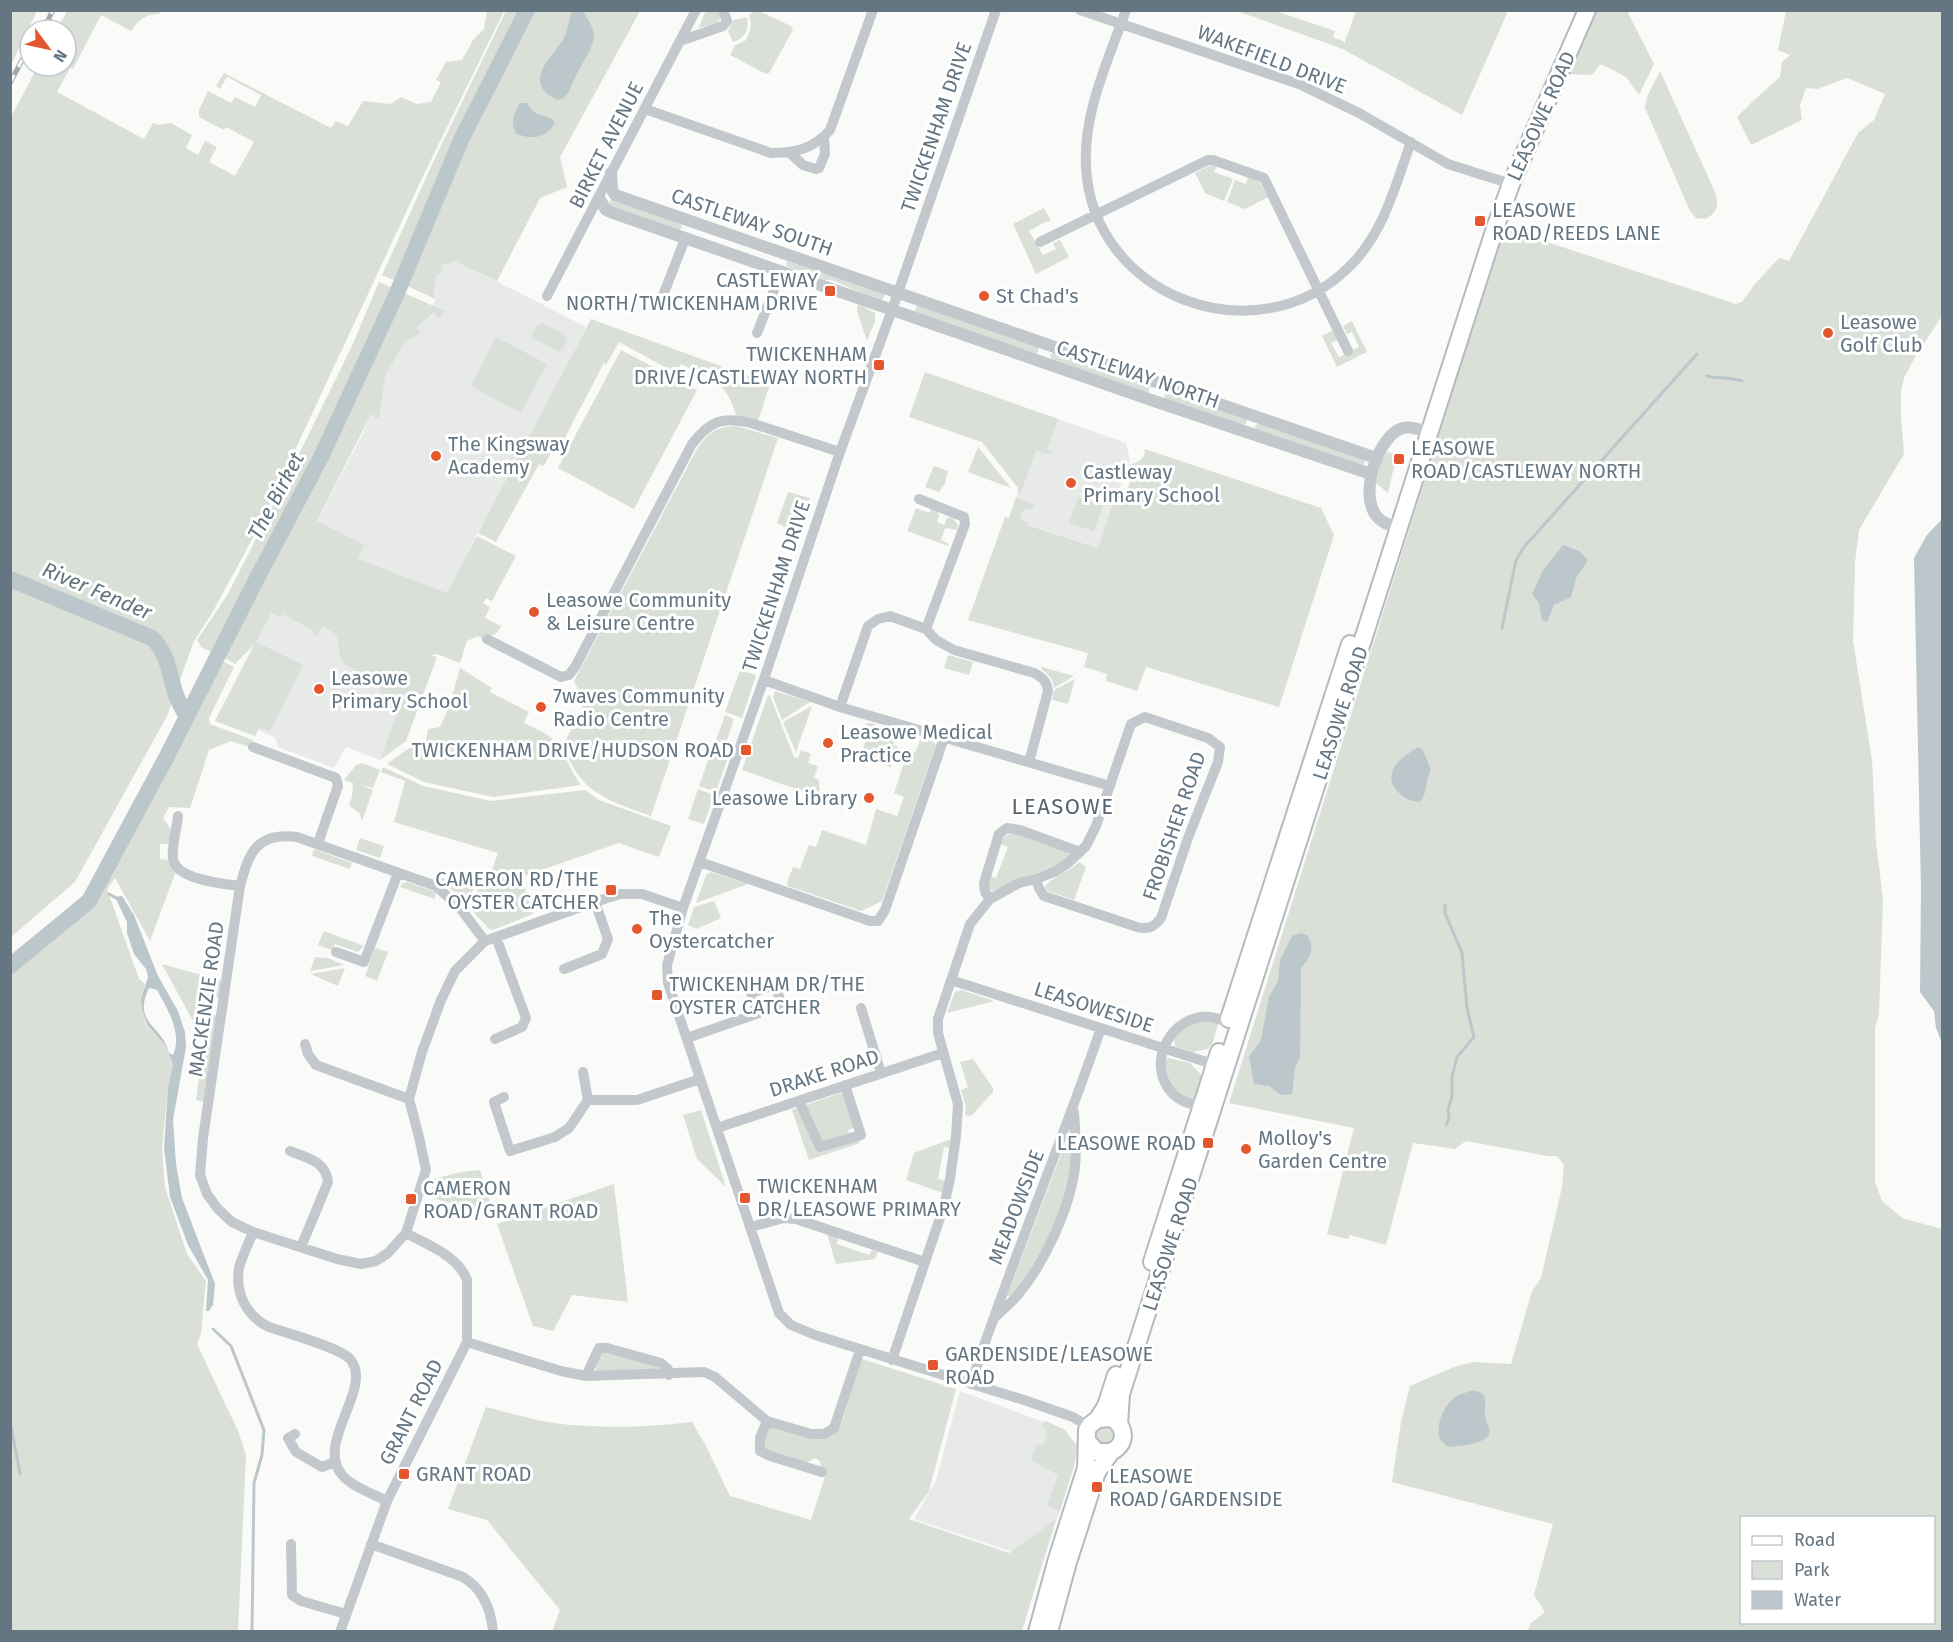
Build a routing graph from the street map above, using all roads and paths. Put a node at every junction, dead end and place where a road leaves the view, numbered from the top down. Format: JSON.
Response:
{"nodes":[{"id":1,"x":696,"y":10,"type":"edge"},
{"id":2,"x":723,"y":10,"type":"edge"},
{"id":3,"x":873,"y":10,"type":"edge"},
{"id":4,"x":996,"y":10,"type":"edge"},
{"id":5,"x":1080,"y":10,"type":"edge"},
{"id":6,"x":1126,"y":10,"type":"edge"},
{"id":7,"x":1575,"y":10,"type":"edge"},
{"id":8,"x":1587,"y":10,"type":"edge"},
{"id":9,"x":1121,"y":24,"type":"junction"},
{"id":10,"x":680,"y":41,"type":"junction"},
{"id":11,"x":645,"y":109,"type":"junction"},
{"id":12,"x":824,"y":137,"type":"junction"},
{"id":13,"x":1411,"y":142,"type":"junction"},
{"id":14,"x":790,"y":153,"type":"junction"},
{"id":15,"x":611,"y":173,"type":"junction"},
{"id":16,"x":1506,"y":182,"type":"junction"},
{"id":17,"x":599,"y":198,"type":"junction"},
{"id":18,"x":1096,"y":214,"type":"junction"},
{"id":19,"x":691,"y":222,"type":"junction"},
{"id":20,"x":685,"y":239,"type":"junction"},
{"id":21,"x":1040,"y":242,"type":"dead end"},
{"id":22,"x":780,"y":254,"type":"junction"},
{"id":23,"x":778,"y":271,"type":"junction"},
{"id":24,"x":1319,"y":290,"type":"junction"},
{"id":25,"x":897,"y":294,"type":"junction"},
{"id":26,"x":547,"y":296,"type":"dead end"},
{"id":27,"x":662,"y":298,"type":"dead end"},
{"id":28,"x":892,"y":310,"type":"junction"},
{"id":29,"x":758,"y":333,"type":"dead end"},
{"id":30,"x":1045,"y":345,"type":"junction"},
{"id":31,"x":1348,"y":351,"type":"dead end"},
{"id":32,"x":1039,"y":360,"type":"junction"},
{"id":33,"x":1162,"y":385,"type":"junction"},
{"id":34,"x":1157,"y":402,"type":"junction"},
{"id":35,"x":1252,"y":416,"type":"junction"},
{"id":36,"x":1425,"y":431,"type":"junction"},
{"id":37,"x":1247,"y":432,"type":"junction"},
{"id":38,"x":840,"y":452,"type":"junction"},
{"id":39,"x":1376,"y":458,"type":"junction"},
{"id":40,"x":1371,"y":474,"type":"junction"},
{"id":41,"x":919,"y":499,"type":"dead end"},
{"id":42,"x":1394,"y":526,"type":"junction"},
{"id":43,"x":926,"y":629,"type":"junction"},
{"id":44,"x":487,"y":639,"type":"dead end"},
{"id":45,"x":764,"y":680,"type":"junction"},
{"id":46,"x":840,"y":707,"type":"junction"},
{"id":47,"x":944,"y":738,"type":"junction"},
{"id":48,"x":253,"y":747,"type":"dead end"},
{"id":49,"x":1029,"y":762,"type":"junction"},
{"id":50,"x":1110,"y":786,"type":"junction"},
{"id":51,"x":178,"y":816,"type":"dead end"},
{"id":52,"x":318,"y":843,"type":"junction"},
{"id":53,"x":1080,"y":852,"type":"junction"},
{"id":54,"x":700,"y":862,"type":"junction"},
{"id":55,"x":398,"y":873,"type":"junction"},
{"id":56,"x":1036,"y":879,"type":"junction"},
{"id":57,"x":240,"y":886,"type":"junction"},
{"id":58,"x":990,"y":899,"type":"junction"},
{"id":59,"x":595,"y":902,"type":"junction"},
{"id":60,"x":683,"y":908,"type":"junction"},
{"id":61,"x":496,"y":937,"type":"junction"},
{"id":62,"x":485,"y":941,"type":"junction"},
{"id":63,"x":336,"y":952,"type":"dead end"},
{"id":64,"x":564,"y":969,"type":"dead end"},
{"id":65,"x":951,"y":980,"type":"junction"},
{"id":66,"x":861,"y":1008,"type":"dead end"},
{"id":67,"x":758,"y":1013,"type":"dead end"},
{"id":68,"x":1228,"y":1022,"type":"junction"},
{"id":69,"x":1101,"y":1028,"type":"junction"},
{"id":70,"x":687,"y":1038,"type":"junction"},
{"id":71,"x":495,"y":1039,"type":"dead end"},
{"id":72,"x":305,"y":1044,"type":"dead end"},
{"id":73,"x":1163,"y":1048,"type":"junction"},
{"id":74,"x":943,"y":1053,"type":"junction"},
{"id":75,"x":1220,"y":1067,"type":"junction"},
{"id":76,"x":583,"y":1072,"type":"dead end"},
{"id":77,"x":881,"y":1073,"type":"junction"},
{"id":78,"x":700,"y":1078,"type":"junction"},
{"id":79,"x":845,"y":1085,"type":"junction"},
{"id":80,"x":504,"y":1097,"type":"dead end"},
{"id":81,"x":409,"y":1099,"type":"junction"},
{"id":82,"x":588,"y":1100,"type":"junction"},
{"id":83,"x":799,"y":1101,"type":"junction"},
{"id":84,"x":1074,"y":1107,"type":"junction"},
{"id":85,"x":1201,"y":1107,"type":"junction"},
{"id":86,"x":717,"y":1128,"type":"junction"},
{"id":87,"x":290,"y":1151,"type":"dead end"},
{"id":88,"x":750,"y":1227,"type":"junction"},
{"id":89,"x":254,"y":1232,"type":"junction"},
{"id":90,"x":406,"y":1233,"type":"junction"},
{"id":91,"x":301,"y":1247,"type":"junction"},
{"id":92,"x":925,"y":1262,"type":"junction"},
{"id":93,"x":991,"y":1321,"type":"junction"},
{"id":94,"x":467,"y":1342,"type":"junction"},
{"id":95,"x":860,"y":1350,"type":"junction"},
{"id":96,"x":891,"y":1360,"type":"junction"},
{"id":97,"x":669,"y":1375,"type":"junction"},
{"id":98,"x":586,"y":1376,"type":"junction"},
{"id":99,"x":971,"y":1384,"type":"junction"},
{"id":100,"x":767,"y":1421,"type":"junction"},
{"id":101,"x":1119,"y":1424,"type":"junction"},
{"id":102,"x":1092,"y":1429,"type":"junction"},
{"id":103,"x":295,"y":1434,"type":"dead end"},
{"id":104,"x":1111,"y":1452,"type":"junction"},
{"id":105,"x":335,"y":1462,"type":"junction"},
{"id":106,"x":822,"y":1472,"type":"dead end"},
{"id":107,"x":387,"y":1501,"type":"junction"},
{"id":108,"x":291,"y":1544,"type":"dead end"},
{"id":109,"x":371,"y":1544,"type":"junction"},
{"id":110,"x":346,"y":1614,"type":"junction"},
{"id":111,"x":340,"y":1632,"type":"edge"},
{"id":112,"x":493,"y":1632,"type":"edge"},
{"id":113,"x":1037,"y":1632,"type":"edge"},
{"id":114,"x":1049,"y":1632,"type":"edge"}],
"edges":[{"from":1,"to":10,"type":"street","name":"BIRKET AVENUE"},
{"from":2,"to":10,"type":"street"},
{"from":3,"to":12,"type":"street"},
{"from":4,"to":25,"type":"street","name":"TWICKENHAM DRIVE"},
{"from":5,"to":9,"type":"street","name":"WAKEFIELD DRIVE"},
{"from":6,"to":9,"type":"street"},
{"from":7,"to":16,"type":"main road","name":"LEASOWE ROAD"},
{"from":8,"to":16,"type":"main road","name":"LEASOWE ROAD"},
{"from":9,"to":13,"type":"street","name":"WAKEFIELD DRIVE"},
{"from":9,"to":18,"type":"street"},
{"from":10,"to":11,"type":"street","name":"BIRKET AVENUE"},
{"from":11,"to":14,"type":"street"},
{"from":11,"to":15,"type":"street","name":"BIRKET AVENUE"},
{"from":12,"to":14,"type":"street"},
{"from":12,"to":14,"type":"street"},
{"from":13,"to":16,"type":"street","name":"WAKEFIELD DRIVE"},
{"from":13,"to":24,"type":"street"},
{"from":15,"to":17,"type":"street","name":"BIRKET AVENUE"},
{"from":15,"to":19,"type":"street","name":"CASTLEWAY SOUTH"},
{"from":16,"to":36,"type":"main road","name":"LEASOWE ROAD"},
{"from":17,"to":20,"type":"street","name":"CASTLEWAY SOUTH"},
{"from":17,"to":26,"type":"street","name":"BIRKET AVENUE"},
{"from":18,"to":21,"type":"street"},
{"from":18,"to":24,"type":"street"},
{"from":18,"to":24,"type":"street"},
{"from":19,"to":20,"type":"street"},
{"from":19,"to":22,"type":"street","name":"CASTLEWAY SOUTH"},
{"from":20,"to":23,"type":"street","name":"CASTLEWAY SOUTH"},
{"from":20,"to":27,"type":"street"},
{"from":22,"to":23,"type":"street"},
{"from":22,"to":25,"type":"street","name":"CASTLEWAY SOUTH"},
{"from":23,"to":28,"type":"street","name":"CASTLEWAY SOUTH"},
{"from":23,"to":29,"type":"street"},
{"from":24,"to":31,"type":"street"},
{"from":25,"to":28,"type":"street","name":"TWICKENHAM DRIVE"},
{"from":25,"to":30,"type":"street","name":"CASTLEWAY NORTH"},
{"from":28,"to":32,"type":"street","name":"CASTLEWAY NORTH"},
{"from":28,"to":38,"type":"street","name":"TWICKENHAM DRIVE"},
{"from":30,"to":32,"type":"street"},
{"from":30,"to":33,"type":"street","name":"CASTLEWAY NORTH"},
{"from":32,"to":34,"type":"street","name":"CASTLEWAY NORTH"},
{"from":33,"to":34,"type":"street"},
{"from":33,"to":35,"type":"street","name":"CASTLEWAY NORTH"},
{"from":34,"to":37,"type":"street","name":"CASTLEWAY NORTH"},
{"from":35,"to":37,"type":"street"},
{"from":35,"to":39,"type":"street","name":"CASTLEWAY NORTH"},
{"from":36,"to":39,"type":"street"},
{"from":36,"to":42,"type":"main road","name":"LEASOWE ROAD"},
{"from":37,"to":40,"type":"street","name":"CASTLEWAY NORTH"},
{"from":38,"to":44,"type":"street"},
{"from":38,"to":45,"type":"street","name":"TWICKENHAM DRIVE"},
{"from":39,"to":40,"type":"street"},
{"from":40,"to":42,"type":"street"},
{"from":41,"to":43,"type":"street"},
{"from":42,"to":68,"type":"main road","name":"LEASOWE ROAD"},
{"from":42,"to":75,"type":"main road","name":"LEASOWE ROAD"},
{"from":43,"to":46,"type":"street"},
{"from":43,"to":49,"type":"street"},
{"from":45,"to":46,"type":"street"},
{"from":45,"to":54,"type":"street","name":"TWICKENHAM DRIVE"},
{"from":46,"to":47,"type":"street"},
{"from":47,"to":49,"type":"street"},
{"from":47,"to":54,"type":"street"},
{"from":48,"to":52,"type":"street"},
{"from":49,"to":50,"type":"street"},
{"from":50,"to":53,"type":"street","name":"FROBISHER ROAD"},
{"from":50,"to":56,"type":"street","name":"FROBISHER ROAD"},
{"from":51,"to":57,"type":"street"},
{"from":52,"to":55,"type":"street","name":"MACKENZIE ROAD"},
{"from":52,"to":57,"type":"street","name":"MACKENZIE ROAD"},
{"from":53,"to":56,"type":"street","name":"FROBISHER ROAD"},
{"from":53,"to":58,"type":"street"},
{"from":54,"to":60,"type":"street","name":"TWICKENHAM DRIVE"},
{"from":55,"to":62,"type":"street","name":"MACKENZIE ROAD"},
{"from":55,"to":63,"type":"street"},
{"from":56,"to":58,"type":"street"},
{"from":57,"to":89,"type":"street","name":"MACKENZIE ROAD"},
{"from":58,"to":65,"type":"street"},
{"from":59,"to":60,"type":"street"},
{"from":59,"to":61,"type":"street"},
{"from":59,"to":64,"type":"street"},
{"from":60,"to":70,"type":"street","name":"TWICKENHAM DRIVE"},
{"from":61,"to":62,"type":"street"},
{"from":61,"to":71,"type":"street"},
{"from":62,"to":81,"type":"street"},
{"from":65,"to":69,"type":"street","name":"LEASOWESIDE"},
{"from":65,"to":74,"type":"street"},
{"from":66,"to":77,"type":"street"},
{"from":67,"to":70,"type":"street"},
{"from":68,"to":73,"type":"street"},
{"from":68,"to":75,"type":"main road","name":"LEASOWE ROAD"},
{"from":69,"to":73,"type":"street","name":"LEASOWESIDE"},
{"from":69,"to":84,"type":"street","name":"MEADOWSIDE"},
{"from":70,"to":78,"type":"street","name":"TWICKENHAM DRIVE"},
{"from":72,"to":81,"type":"street"},
{"from":73,"to":75,"type":"street","name":"LEASOWESIDE"},
{"from":73,"to":85,"type":"street"},
{"from":74,"to":77,"type":"street","name":"DRAKE ROAD"},
{"from":74,"to":92,"type":"street"},
{"from":75,"to":85,"type":"main road","name":"LEASOWE ROAD"},
{"from":75,"to":101,"type":"main road","name":"LEASOWE ROAD"},
{"from":76,"to":82,"type":"street"},
{"from":77,"to":79,"type":"street","name":"DRAKE ROAD"},
{"from":78,"to":82,"type":"street"},
{"from":78,"to":86,"type":"street","name":"TWICKENHAM DRIVE"},
{"from":79,"to":83,"type":"street","name":"DRAKE ROAD"},
{"from":79,"to":83,"type":"street"},
{"from":80,"to":82,"type":"street"},
{"from":81,"to":90,"type":"street"},
{"from":83,"to":86,"type":"street","name":"DRAKE ROAD"},
{"from":84,"to":93,"type":"street","name":"MEADOWSIDE"},
{"from":84,"to":93,"type":"street","name":"MEADOWSIDE"},
{"from":85,"to":102,"type":"main road","name":"LEASOWE ROAD"},
{"from":86,"to":88,"type":"street","name":"TWICKENHAM DRIVE"},
{"from":87,"to":91,"type":"street"},
{"from":88,"to":92,"type":"street"},
{"from":88,"to":95,"type":"street","name":"TWICKENHAM DRIVE"},
{"from":89,"to":91,"type":"street","name":"MACKENZIE ROAD"},
{"from":89,"to":105,"type":"street"},
{"from":90,"to":91,"type":"street","name":"MACKENZIE ROAD"},
{"from":90,"to":94,"type":"street","name":"GRANT ROAD"},
{"from":92,"to":96,"type":"street"},
{"from":93,"to":99,"type":"street","name":"MEADOWSIDE"},
{"from":94,"to":98,"type":"street"},
{"from":94,"to":107,"type":"street","name":"GRANT ROAD"},
{"from":95,"to":96,"type":"street"},
{"from":95,"to":100,"type":"street"},
{"from":96,"to":99,"type":"street"},
{"from":97,"to":98,"type":"street"},
{"from":97,"to":98,"type":"street"},
{"from":97,"to":100,"type":"street"},
{"from":99,"to":102,"type":"street"},
{"from":100,"to":106,"type":"street"},
{"from":101,"to":102,"type":"main road"},
{"from":101,"to":104,"type":"main road"},
{"from":102,"to":104,"type":"main road"},
{"from":102,"to":113,"type":"main road","name":"LEASOWE ROAD"},
{"from":103,"to":105,"type":"street"},
{"from":104,"to":114,"type":"main road"},
{"from":105,"to":107,"type":"street"},
{"from":107,"to":109,"type":"street","name":"GRANT ROAD"},
{"from":108,"to":110,"type":"street"},
{"from":109,"to":110,"type":"street","name":"GRANT ROAD"},
{"from":109,"to":112,"type":"street"},
{"from":110,"to":111,"type":"street","name":"GRANT ROAD"}]}
